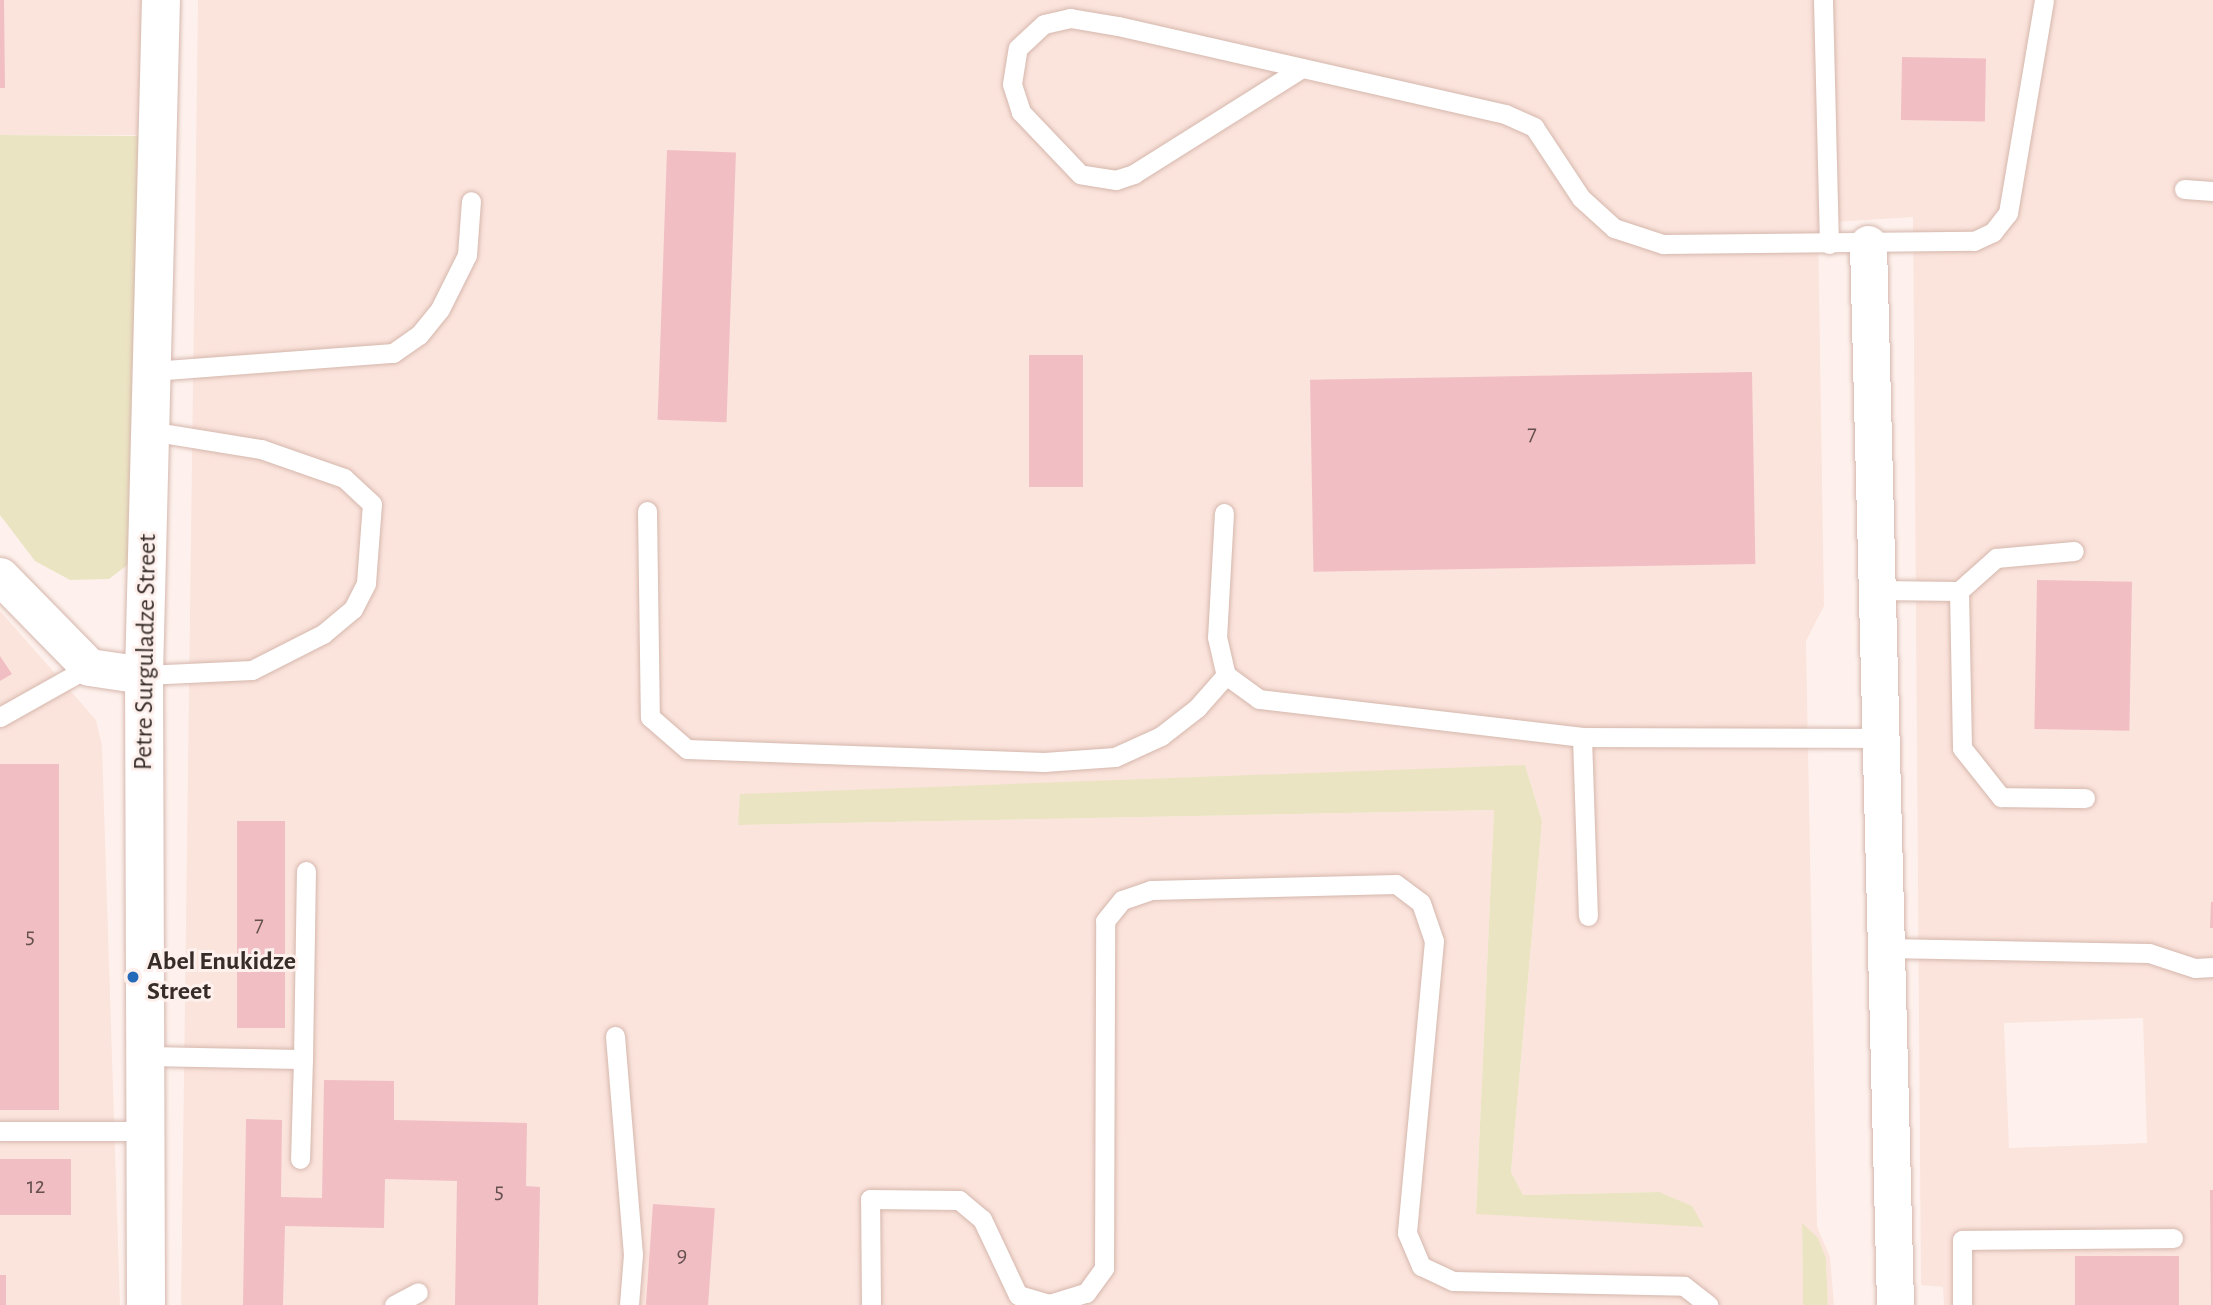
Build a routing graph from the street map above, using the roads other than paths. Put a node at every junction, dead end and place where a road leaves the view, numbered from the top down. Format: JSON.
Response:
{"nodes":[{"id":1,"x":161,"y":0,"type":"edge"},
{"id":2,"x":1823,"y":0,"type":"edge"},
{"id":3,"x":2044,"y":0,"type":"edge"},
{"id":4,"x":1302,"y":68,"type":"junction"},
{"id":5,"x":2184,"y":189,"type":"dead end"},
{"id":6,"x":2213,"y":191,"type":"edge"},
{"id":7,"x":471,"y":201,"type":"dead end"},
{"id":8,"x":1829,"y":244,"type":"junction"},
{"id":9,"x":1868,"y":244,"type":"junction"},
{"id":10,"x":152,"y":371,"type":"junction"},
{"id":11,"x":150,"y":431,"type":"junction"},
{"id":12,"x":647,"y":511,"type":"dead end"},
{"id":13,"x":1224,"y":513,"type":"dead end"},
{"id":14,"x":2074,"y":551,"type":"dead end"},
{"id":15,"x":0,"y":576,"type":"edge"},
{"id":16,"x":1877,"y":590,"type":"junction"},
{"id":17,"x":1959,"y":591,"type":"junction"},
{"id":18,"x":89,"y":667,"type":"junction"},
{"id":19,"x":144,"y":675,"type":"junction"},
{"id":20,"x":1226,"y":675,"type":"junction"},
{"id":21,"x":0,"y":717,"type":"edge"},
{"id":22,"x":1582,"y":737,"type":"junction"},
{"id":23,"x":1881,"y":738,"type":"junction"},
{"id":24,"x":2085,"y":798,"type":"dead end"},
{"id":25,"x":306,"y":871,"type":"dead end"},
{"id":26,"x":1588,"y":916,"type":"dead end"},
{"id":27,"x":1886,"y":948,"type":"junction"},
{"id":28,"x":2213,"y":967,"type":"edge"},
{"id":29,"x":615,"y":1036,"type":"dead end"},
{"id":30,"x":145,"y":1056,"type":"junction"},
{"id":31,"x":303,"y":1059,"type":"junction"},
{"id":32,"x":0,"y":1130,"type":"edge"},
{"id":33,"x":145,"y":1131,"type":"junction"},
{"id":34,"x":299,"y":1159,"type":"dead end"},
{"id":35,"x":2173,"y":1238,"type":"dead end"},
{"id":36,"x":418,"y":1292,"type":"dead end"},
{"id":37,"x":146,"y":1305,"type":"edge"},
{"id":38,"x":394,"y":1305,"type":"edge"},
{"id":39,"x":629,"y":1305,"type":"edge"},
{"id":40,"x":871,"y":1305,"type":"edge"},
{"id":41,"x":1708,"y":1305,"type":"edge"},
{"id":42,"x":1895,"y":1305,"type":"edge"},
{"id":43,"x":1962,"y":1305,"type":"edge"}],
"edges":[{"from":1,"to":10,"type":"street","name":"Petre Surguladze Street"},
{"from":2,"to":8,"type":"lane"},
{"from":3,"to":9,"type":"lane"},
{"from":4,"to":4,"type":"lane"},
{"from":4,"to":8,"type":"lane"},
{"from":5,"to":6,"type":"lane"},
{"from":7,"to":10,"type":"lane"},
{"from":8,"to":9,"type":"lane"},
{"from":9,"to":16,"type":"street"},
{"from":10,"to":11,"type":"street","name":"Petre Surguladze Street"},
{"from":11,"to":19,"type":"street","name":"Petre Surguladze Street"},
{"from":11,"to":19,"type":"lane"},
{"from":12,"to":20,"type":"lane"},
{"from":13,"to":20,"type":"lane"},
{"from":14,"to":17,"type":"lane"},
{"from":15,"to":18,"type":"street"},
{"from":16,"to":17,"type":"lane"},
{"from":16,"to":23,"type":"street"},
{"from":17,"to":24,"type":"lane"},
{"from":18,"to":19,"type":"street"},
{"from":18,"to":21,"type":"lane"},
{"from":19,"to":30,"type":"street","name":"Petre Surguladze Street"},
{"from":20,"to":22,"type":"lane"},
{"from":22,"to":23,"type":"lane"},
{"from":22,"to":26,"type":"lane"},
{"from":23,"to":27,"type":"street"},
{"from":25,"to":31,"type":"lane"},
{"from":27,"to":28,"type":"lane"},
{"from":27,"to":42,"type":"street"},
{"from":29,"to":39,"type":"lane"},
{"from":30,"to":31,"type":"lane"},
{"from":30,"to":33,"type":"street","name":"Petre Surguladze Street"},
{"from":31,"to":34,"type":"lane"},
{"from":32,"to":33,"type":"lane"},
{"from":33,"to":37,"type":"street","name":"Petre Surguladze Street"},
{"from":35,"to":43,"type":"lane"},
{"from":36,"to":38,"type":"lane"},
{"from":40,"to":41,"type":"lane"}]}
